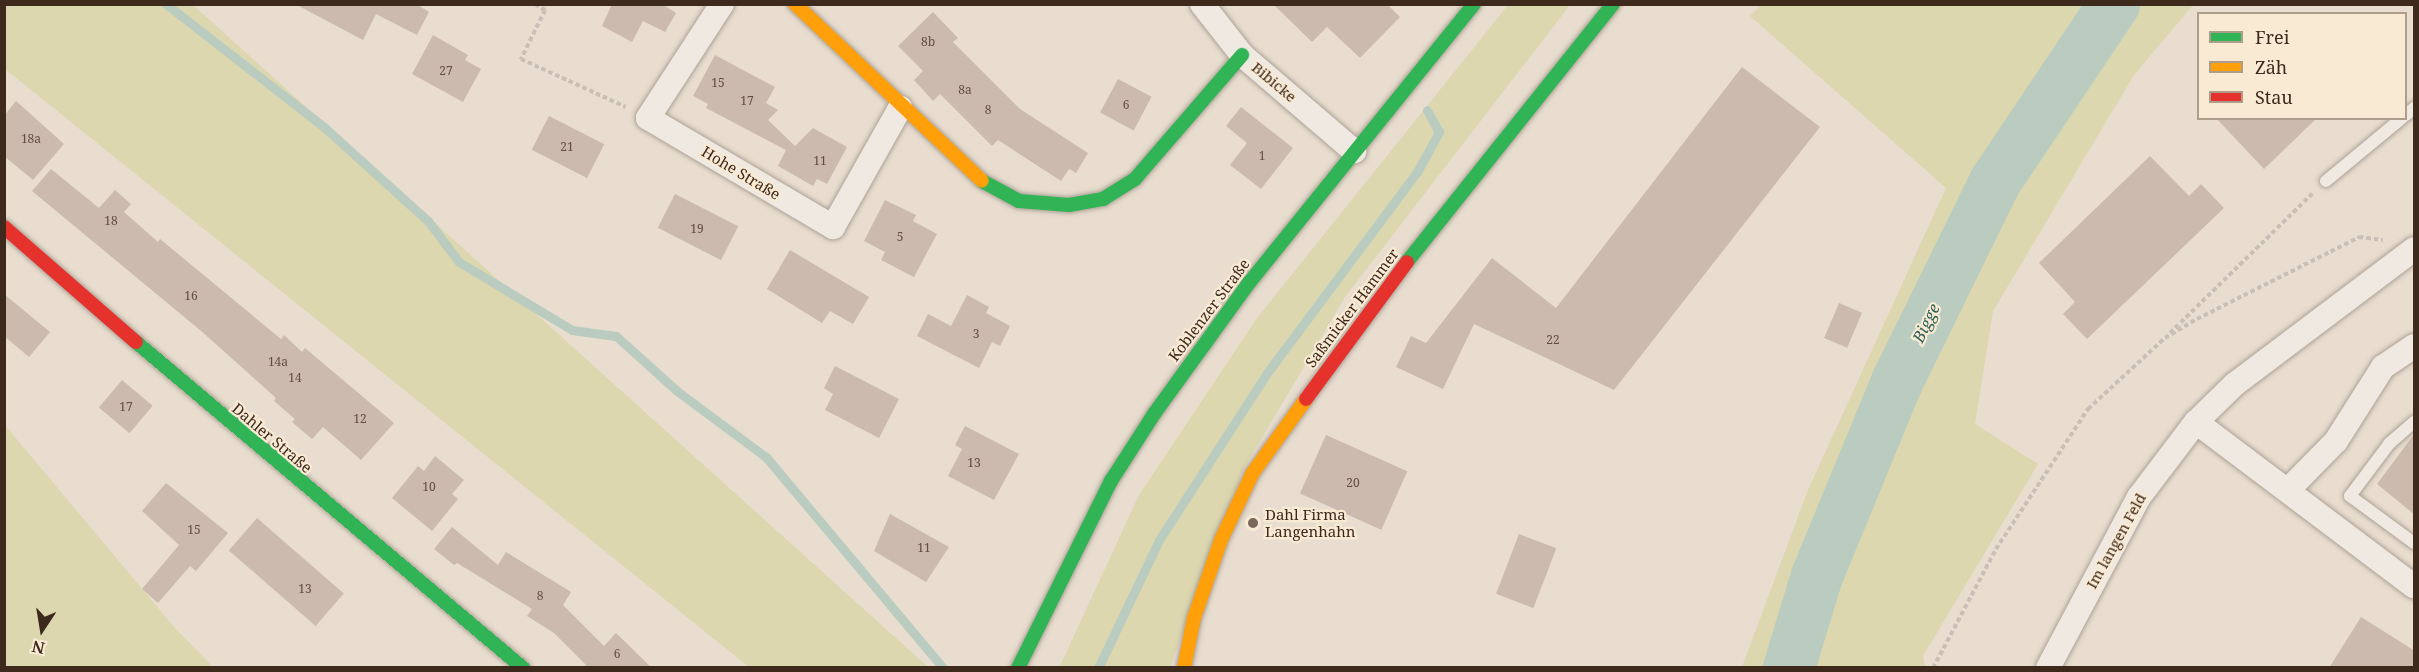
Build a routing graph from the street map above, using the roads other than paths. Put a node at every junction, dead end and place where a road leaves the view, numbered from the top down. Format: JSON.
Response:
{"nodes":[{"id":1,"x":722,"y":4,"type":"edge"},
{"id":2,"x":795,"y":4,"type":"edge"},
{"id":3,"x":1202,"y":4,"type":"edge"},
{"id":4,"x":1474,"y":4,"type":"edge"},
{"id":5,"x":1612,"y":4,"type":"edge"},
{"id":6,"x":1242,"y":55,"type":"junction"},
{"id":7,"x":900,"y":108,"type":"junction"},
{"id":8,"x":2400,"y":120,"type":"edge"},
{"id":9,"x":1354,"y":151,"type":"junction"},
{"id":10,"x":2326,"y":181,"type":"road end"},
{"id":11,"x":4,"y":227,"type":"edge"},
{"id":12,"x":2412,"y":251,"type":"edge"},
{"id":13,"x":2415,"y":346,"type":"edge"},
{"id":14,"x":2196,"y":422,"type":"junction"},
{"id":15,"x":2415,"y":422,"type":"edge"},
{"id":16,"x":2289,"y":489,"type":"junction"},
{"id":17,"x":2415,"y":543,"type":"edge"},
{"id":18,"x":2415,"y":586,"type":"edge"},
{"id":19,"x":523,"y":668,"type":"edge"},
{"id":20,"x":1018,"y":668,"type":"edge"},
{"id":21,"x":1184,"y":668,"type":"edge"},
{"id":22,"x":2048,"y":668,"type":"edge"}],
"edges":[{"from":1,"to":7,"type":"street","name":"Hohe Straße"},
{"from":2,"to":7,"type":"street"},
{"from":3,"to":6,"type":"street","name":"Bibicke"},
{"from":4,"to":9,"type":"street","name":"Koblenzer Straße"},
{"from":5,"to":21,"type":"street","name":"Saßmicker Hammer"},
{"from":6,"to":7,"type":"street"},
{"from":6,"to":9,"type":"street","name":"Bibicke"},
{"from":8,"to":10,"type":"lane"},
{"from":9,"to":20,"type":"street","name":"Koblenzer Straße"},
{"from":11,"to":19,"type":"street","name":"Dahler Straße"},
{"from":12,"to":14,"type":"street","name":"Im langen Feld"},
{"from":13,"to":16,"type":"street"},
{"from":14,"to":16,"type":"street"},
{"from":14,"to":22,"type":"street","name":"Im langen Feld"},
{"from":15,"to":17,"type":"lane"},
{"from":16,"to":18,"type":"street"}]}
